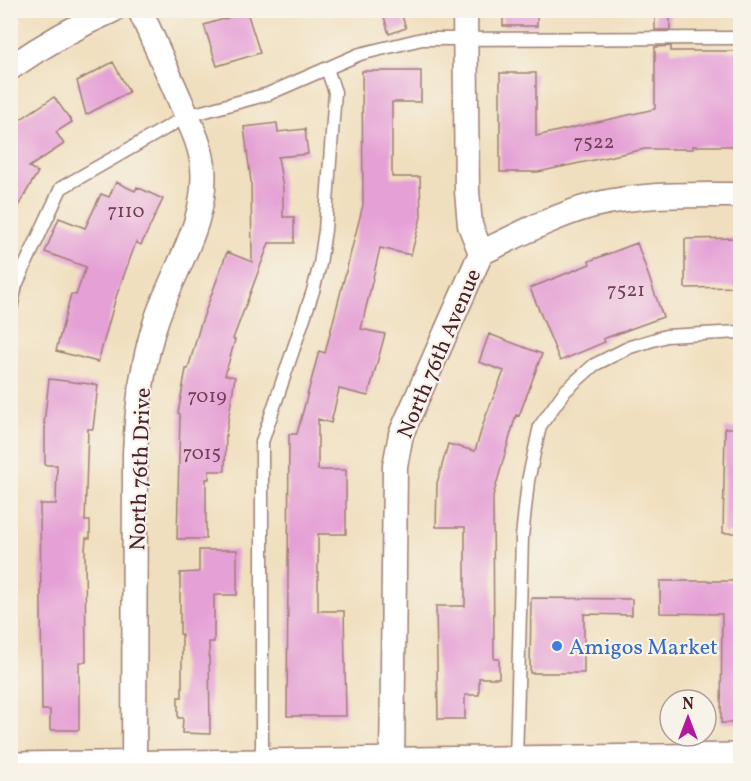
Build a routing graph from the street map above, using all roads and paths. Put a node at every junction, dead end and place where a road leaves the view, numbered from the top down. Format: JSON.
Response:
{"nodes":[{"id":1,"x":112,"y":10,"type":"edge"},
{"id":2,"x":140,"y":10,"type":"edge"},
{"id":3,"x":465,"y":10,"type":"edge"},
{"id":4,"x":741,"y":38,"type":"edge"},
{"id":5,"x":465,"y":39,"type":"junction"},
{"id":6,"x":10,"y":68,"type":"edge"},
{"id":7,"x":327,"y":69,"type":"junction"},
{"id":8,"x":187,"y":116,"type":"junction"},
{"id":9,"x":741,"y":195,"type":"edge"},
{"id":10,"x":481,"y":254,"type":"junction"},
{"id":11,"x":10,"y":312,"type":"edge"},
{"id":12,"x":741,"y":332,"type":"edge"},
{"id":13,"x":741,"y":760,"type":"edge"},
{"id":14,"x":516,"y":763,"type":"junction"},
{"id":15,"x":262,"y":767,"type":"junction"},
{"id":16,"x":392,"y":768,"type":"edge"},
{"id":17,"x":134,"y":769,"type":"edge"},
{"id":18,"x":10,"y":770,"type":"edge"}],
"edges":[{"from":1,"to":6,"type":"street"},
{"from":2,"to":8,"type":"street","name":"North 76th Drive"},
{"from":3,"to":5,"type":"street","name":"North 76th Avenue"},
{"from":4,"to":5,"type":"lane"},
{"from":5,"to":7,"type":"lane"},
{"from":5,"to":10,"type":"street","name":"North 76th Avenue"},
{"from":7,"to":8,"type":"lane"},
{"from":7,"to":15,"type":"lane"},
{"from":8,"to":11,"type":"lane"},
{"from":8,"to":17,"type":"street","name":"North 76th Drive"},
{"from":9,"to":10,"type":"street"},
{"from":10,"to":16,"type":"street","name":"North 76th Avenue"},
{"from":12,"to":14,"type":"lane"},
{"from":13,"to":14,"type":"main road"},
{"from":14,"to":16,"type":"main road"},
{"from":15,"to":16,"type":"main road"},
{"from":15,"to":17,"type":"main road"},
{"from":17,"to":18,"type":"main road"}]}
